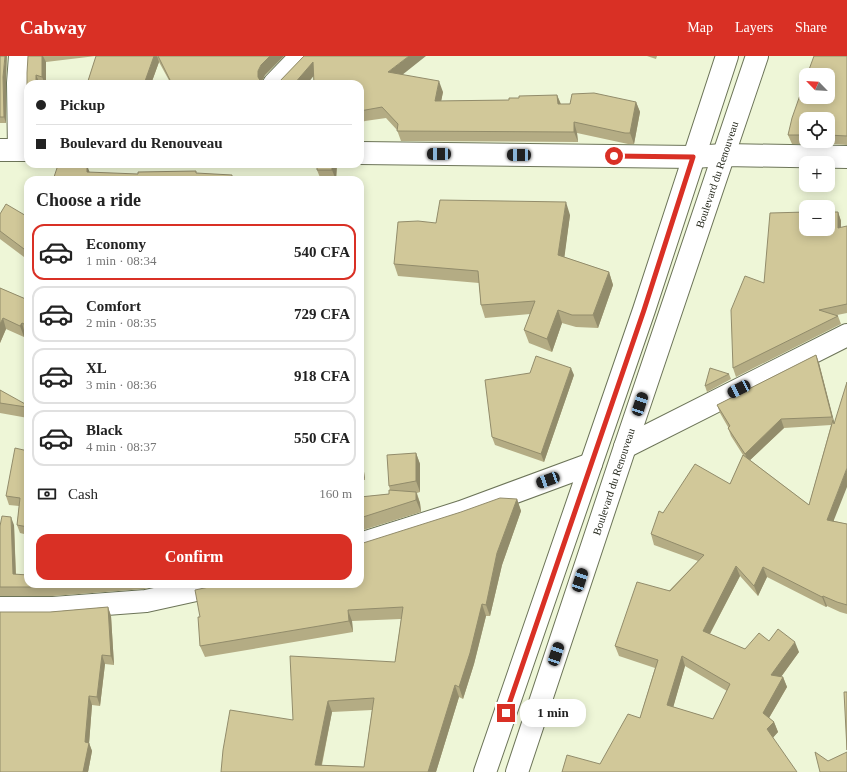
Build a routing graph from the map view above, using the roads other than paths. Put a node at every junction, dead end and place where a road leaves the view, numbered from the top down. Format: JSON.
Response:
{"nodes":[{"id":1,"x":20,"y":56,"type":"edge"},
{"id":2,"x":300,"y":56,"type":"edge"},
{"id":3,"x":727,"y":56,"type":"edge"},
{"id":4,"x":757,"y":56,"type":"edge"},
{"id":5,"x":278,"y":80,"type":"edge"},
{"id":6,"x":16,"y":150,"type":"edge"},
{"id":7,"x":364,"y":153,"type":"edge"},
{"id":8,"x":724,"y":155,"type":"junction"},
{"id":9,"x":693,"y":157,"type":"junction"},
{"id":10,"x":847,"y":157,"type":"edge"},
{"id":11,"x":847,"y":334,"type":"edge"},
{"id":12,"x":625,"y":448,"type":"junction"},
{"id":13,"x":591,"y":464,"type":"junction"},
{"id":14,"x":364,"y":543,"type":"edge"},
{"id":15,"x":206,"y":588,"type":"edge"},
{"id":16,"x":0,"y":608,"type":"edge"},
{"id":17,"x":485,"y":772,"type":"edge"},
{"id":18,"x":517,"y":772,"type":"edge"}],
"edges":[{"from":1,"to":6,"type":"main road"},
{"from":2,"to":5,"type":"main road"},
{"from":3,"to":9,"type":"main road"},
{"from":4,"to":8,"type":"main road","name":"Boulevard du Renouveau"},
{"from":7,"to":9,"type":"main road"},
{"from":8,"to":9,"type":"main road"},
{"from":8,"to":10,"type":"main road"},
{"from":8,"to":12,"type":"main road","name":"Boulevard du Renouveau"},
{"from":9,"to":13,"type":"main road"},
{"from":11,"to":12,"type":"main road"},
{"from":12,"to":18,"type":"main road","name":"Boulevard du Renouveau"},
{"from":13,"to":14,"type":"main road"},
{"from":13,"to":17,"type":"main road"},
{"from":15,"to":16,"type":"main road"}]}
